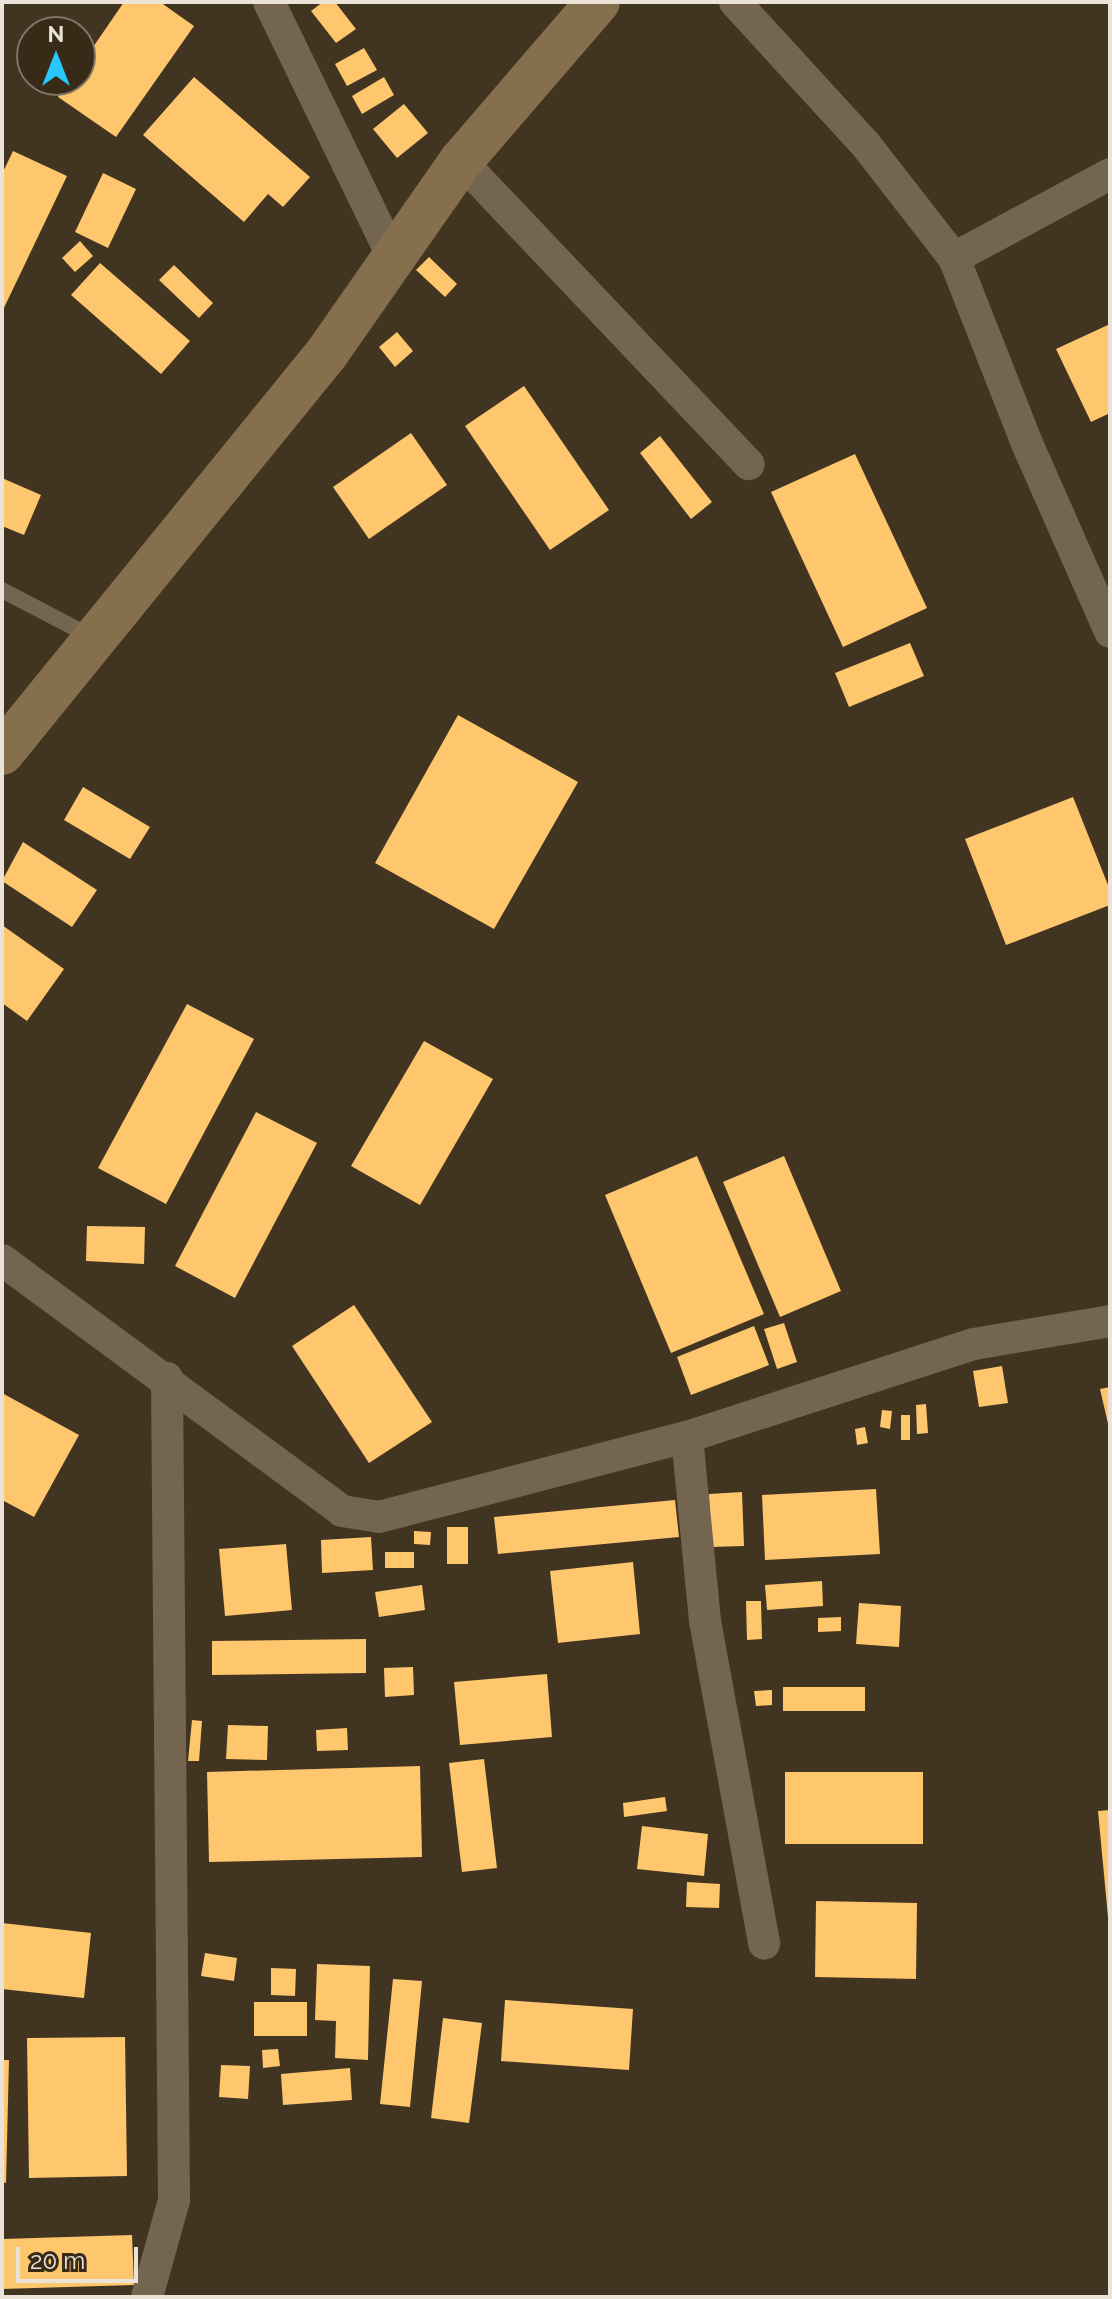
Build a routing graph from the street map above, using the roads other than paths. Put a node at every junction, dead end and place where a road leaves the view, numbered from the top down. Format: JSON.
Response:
{"nodes":[{"id":1,"x":269,"y":2,"type":"edge"},
{"id":2,"x":598,"y":2,"type":"edge"},
{"id":3,"x":735,"y":2,"type":"edge"},
{"id":4,"x":461,"y":161,"type":"junction"},
{"id":5,"x":1110,"y":174,"type":"edge"},
{"id":6,"x":392,"y":255,"type":"junction"},
{"id":7,"x":954,"y":258,"type":"junction"},
{"id":8,"x":749,"y":464,"type":"dead end"},
{"id":9,"x":2,"y":590,"type":"edge"},
{"id":10,"x":1110,"y":632,"type":"edge"},
{"id":11,"x":92,"y":637,"type":"junction"},
{"id":12,"x":2,"y":753,"type":"edge"},
{"id":13,"x":2,"y":1260,"type":"edge"},
{"id":14,"x":1110,"y":1321,"type":"edge"},
{"id":15,"x":167,"y":1378,"type":"junction"},
{"id":16,"x":687,"y":1437,"type":"junction"},
{"id":17,"x":764,"y":1944,"type":"dead end"},
{"id":18,"x":147,"y":2297,"type":"edge"}],
"edges":[{"from":1,"to":6,"type":"street"},
{"from":2,"to":4,"type":"street"},
{"from":3,"to":7,"type":"street"},
{"from":4,"to":6,"type":"street"},
{"from":4,"to":8,"type":"street"},
{"from":5,"to":7,"type":"street"},
{"from":6,"to":11,"type":"street"},
{"from":7,"to":10,"type":"street"},
{"from":9,"to":11,"type":"lane"},
{"from":11,"to":12,"type":"street"},
{"from":13,"to":15,"type":"street"},
{"from":14,"to":16,"type":"street"},
{"from":15,"to":16,"type":"street"},
{"from":15,"to":18,"type":"street"},
{"from":16,"to":17,"type":"street"}]}
